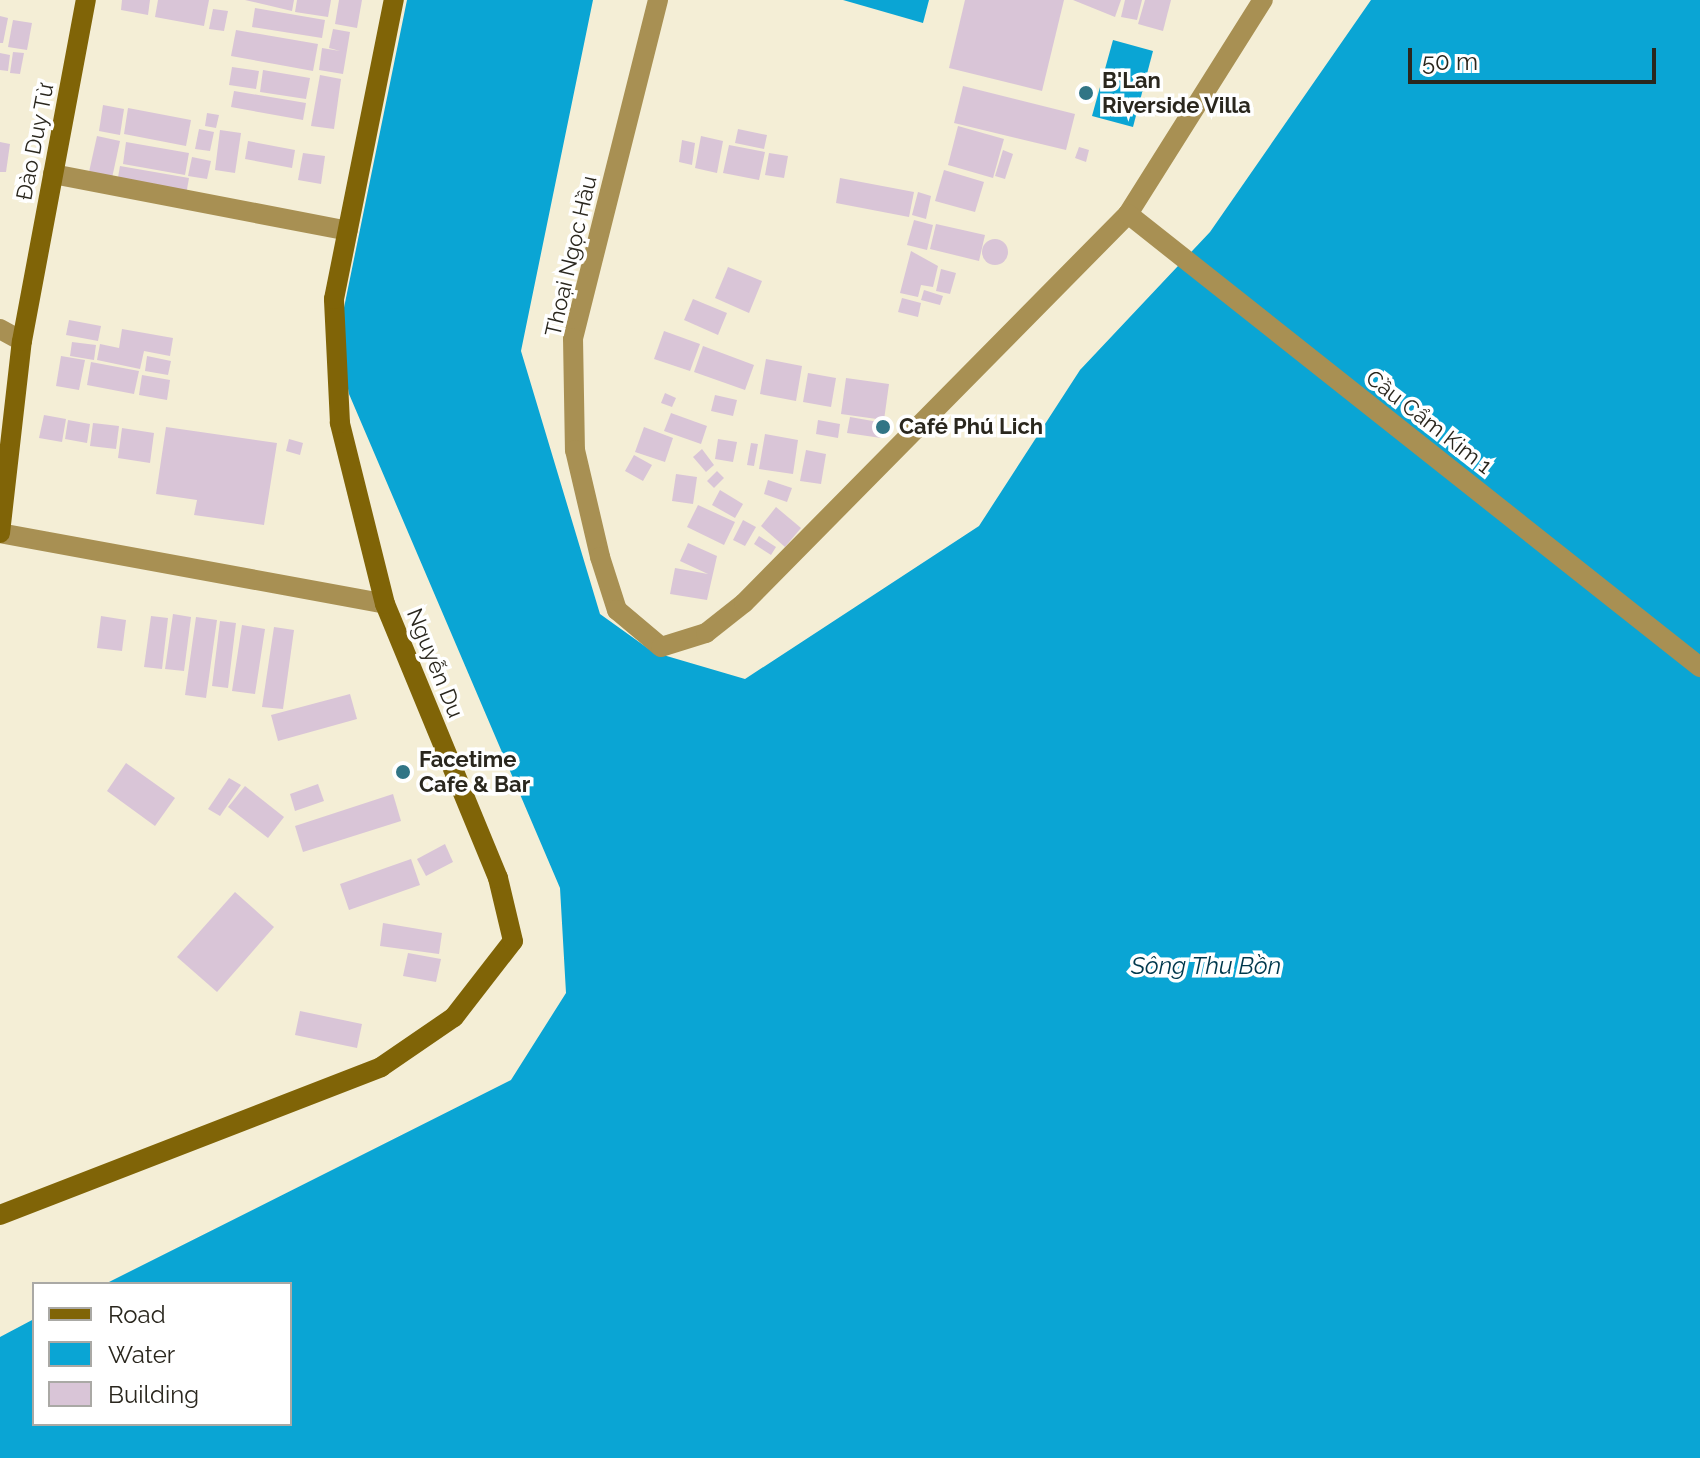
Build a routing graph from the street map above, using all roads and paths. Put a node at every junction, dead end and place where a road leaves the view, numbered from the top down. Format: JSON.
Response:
{"nodes":[{"id":1,"x":86,"y":0,"type":"edge"},
{"id":2,"x":394,"y":0,"type":"edge"},
{"id":3,"x":658,"y":0,"type":"edge"},
{"id":4,"x":1263,"y":0,"type":"edge"},
{"id":5,"x":53,"y":174,"type":"junction"},
{"id":6,"x":1128,"y":214,"type":"junction"},
{"id":7,"x":348,"y":231,"type":"junction"},
{"id":8,"x":0,"y":329,"type":"edge"},
{"id":9,"x":22,"y":341,"type":"junction"},
{"id":10,"x":0,"y":533,"type":"edge"},
{"id":11,"x":385,"y":604,"type":"junction"},
{"id":12,"x":1700,"y":667,"type":"edge"},
{"id":13,"x":0,"y":1215,"type":"edge"}],
"edges":[{"from":1,"to":5,"type":"street","name":"Đào Duy Từ"},
{"from":2,"to":7,"type":"street","name":"Nguyễn Du"},
{"from":3,"to":6,"type":"street","name":"Thoại Ngọc Hầu"},
{"from":4,"to":6,"type":"street"},
{"from":5,"to":7,"type":"street"},
{"from":5,"to":9,"type":"street","name":"Đào Duy Từ"},
{"from":6,"to":12,"type":"street","name":"Cầu Cẩm Kim 1"},
{"from":7,"to":11,"type":"street","name":"Nguyễn Du"},
{"from":8,"to":9,"type":"street"},
{"from":9,"to":10,"type":"street","name":"Đào Duy Từ"},
{"from":10,"to":11,"type":"street"},
{"from":11,"to":13,"type":"street","name":"Nguyễn Du"}]}
